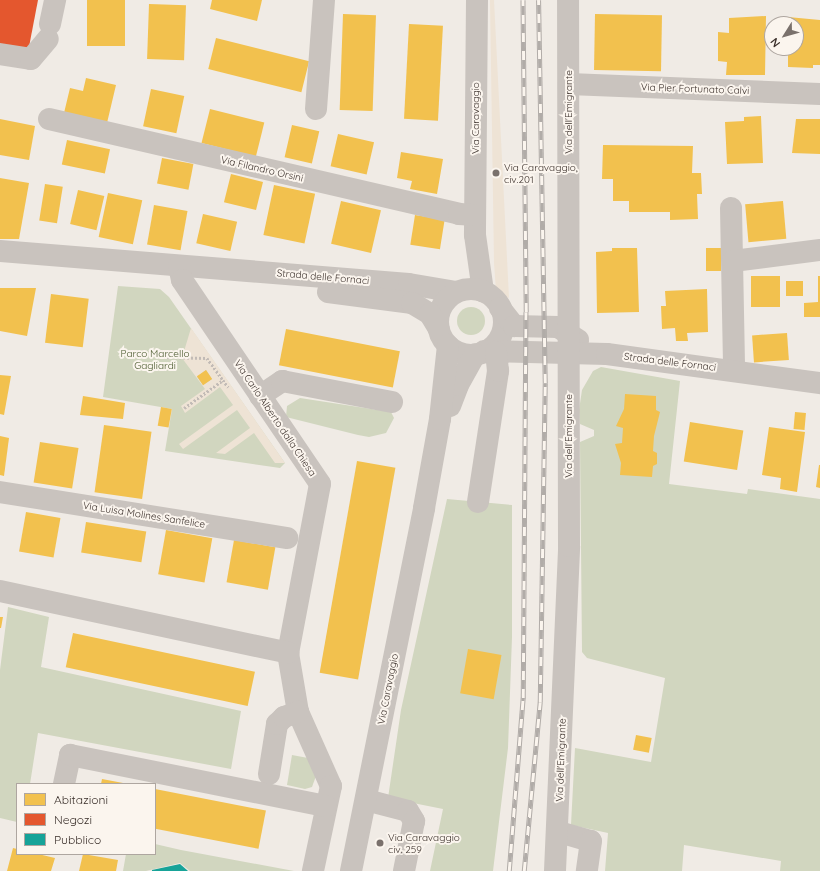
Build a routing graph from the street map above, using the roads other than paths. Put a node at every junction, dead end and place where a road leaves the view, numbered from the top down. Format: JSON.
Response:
{"nodes":[{"id":1,"x":55,"y":0,"type":"edge"},
{"id":2,"x":324,"y":0,"type":"edge"},
{"id":3,"x":477,"y":0,"type":"edge"},
{"id":4,"x":568,"y":0,"type":"edge"},
{"id":5,"x":0,"y":54,"type":"edge"},
{"id":6,"x":570,"y":84,"type":"junction"},
{"id":7,"x":820,"y":94,"type":"edge"},
{"id":8,"x":316,"y":109,"type":"dead end"},
{"id":9,"x":49,"y":119,"type":"dead end"},
{"id":10,"x":731,"y":208,"type":"dead end"},
{"id":11,"x":475,"y":225,"type":"junction"},
{"id":12,"x":820,"y":250,"type":"edge"},
{"id":13,"x":0,"y":251,"type":"edge"},
{"id":14,"x":733,"y":261,"type":"junction"},
{"id":15,"x":184,"y":266,"type":"junction"},
{"id":16,"x":458,"y":291,"type":"junction"},
{"id":17,"x":483,"y":291,"type":"junction"},
{"id":18,"x":500,"y":308,"type":"junction"},
{"id":19,"x":568,"y":333,"type":"junction"},
{"id":20,"x":444,"y":337,"type":"junction"},
{"id":21,"x":485,"y":353,"type":"junction"},
{"id":22,"x":607,"y":354,"type":"junction"},
{"id":23,"x":568,"y":355,"type":"junction"},
{"id":24,"x":734,"y":371,"type":"junction"},
{"id":25,"x":820,"y":383,"type":"edge"},
{"id":26,"x":260,"y":396,"type":"junction"},
{"id":27,"x":392,"y":402,"type":"dead end"},
{"id":28,"x":0,"y":492,"type":"edge"},
{"id":29,"x":478,"y":502,"type":"dead end"},
{"id":30,"x":424,"y":508,"type":"junction"},
{"id":31,"x":287,"y":538,"type":"dead end"},
{"id":32,"x":0,"y":592,"type":"edge"},
{"id":33,"x":288,"y":653,"type":"junction"},
{"id":34,"x":298,"y":712,"type":"junction"},
{"id":35,"x":269,"y":774,"type":"dead end"},
{"id":36,"x":64,"y":783,"type":"edge"},
{"id":37,"x":366,"y":800,"type":"junction"},
{"id":38,"x":326,"y":806,"type":"junction"},
{"id":39,"x":559,"y":832,"type":"junction"},
{"id":40,"x":313,"y":871,"type":"edge"},
{"id":41,"x":351,"y":871,"type":"edge"},
{"id":42,"x":404,"y":871,"type":"edge"},
{"id":43,"x":555,"y":871,"type":"edge"},
{"id":44,"x":587,"y":871,"type":"edge"}],
"edges":[{"from":1,"to":5,"type":"street"},
{"from":2,"to":8,"type":"street"},
{"from":3,"to":11,"type":"street","name":"Via Caravaggio"},
{"from":4,"to":6,"type":"street","name":"Via dell'Emigrante"},
{"from":6,"to":7,"type":"street","name":"Via Pier Fortunato Calvi"},
{"from":6,"to":19,"type":"street","name":"Via dell'Emigrante"},
{"from":9,"to":11,"type":"street","name":"Via Filandro Orsini"},
{"from":10,"to":14,"type":"street"},
{"from":11,"to":16,"type":"street","name":"Via Caravaggio"},
{"from":11,"to":17,"type":"street","name":"Via Caravaggio"},
{"from":12,"to":14,"type":"street"},
{"from":13,"to":15,"type":"street","name":"Strada delle Fornaci"},
{"from":14,"to":24,"type":"street"},
{"from":15,"to":16,"type":"street","name":"Strada delle Fornaci"},
{"from":15,"to":20,"type":"street","name":"Strada delle Fornaci"},
{"from":15,"to":26,"type":"street","name":"Via Carlo Alberto dalla Chiesa"},
{"from":16,"to":17,"type":"street"},
{"from":16,"to":20,"type":"street"},
{"from":17,"to":18,"type":"street"},
{"from":18,"to":19,"type":"street","name":"Strada delle Fornaci"},
{"from":18,"to":21,"type":"street"},
{"from":19,"to":22,"type":"street","name":"Strada delle Fornaci"},
{"from":19,"to":23,"type":"street","name":"Via dell'Emigrante"},
{"from":20,"to":21,"type":"street"},
{"from":20,"to":30,"type":"street","name":"Via Caravaggio"},
{"from":21,"to":23,"type":"street","name":"Strada delle Fornaci"},
{"from":21,"to":29,"type":"street"},
{"from":21,"to":30,"type":"street","name":"Via Caravaggio"},
{"from":22,"to":23,"type":"street","name":"Strada delle Fornaci"},
{"from":22,"to":24,"type":"street","name":"Strada delle Fornaci"},
{"from":23,"to":39,"type":"street","name":"Via dell'Emigrante"},
{"from":24,"to":25,"type":"street","name":"Strada delle Fornaci"},
{"from":26,"to":27,"type":"street"},
{"from":26,"to":33,"type":"street","name":"Via Carlo Alberto dalla Chiesa"},
{"from":28,"to":31,"type":"street","name":"Via Luisa Molines Sanfelice"},
{"from":30,"to":37,"type":"street","name":"Via Caravaggio"},
{"from":32,"to":33,"type":"street"},
{"from":33,"to":34,"type":"street","name":"Via Carlo Alberto dalla Chiesa"},
{"from":34,"to":35,"type":"street"},
{"from":34,"to":38,"type":"street","name":"Via Carlo Alberto dalla Chiesa"},
{"from":36,"to":38,"type":"street"},
{"from":37,"to":41,"type":"street","name":"Via Caravaggio"},
{"from":37,"to":42,"type":"street"},
{"from":38,"to":40,"type":"street","name":"Via Carlo Alberto dalla Chiesa"},
{"from":39,"to":43,"type":"street","name":"Via dell'Emigrante"},
{"from":39,"to":44,"type":"street"}]}
